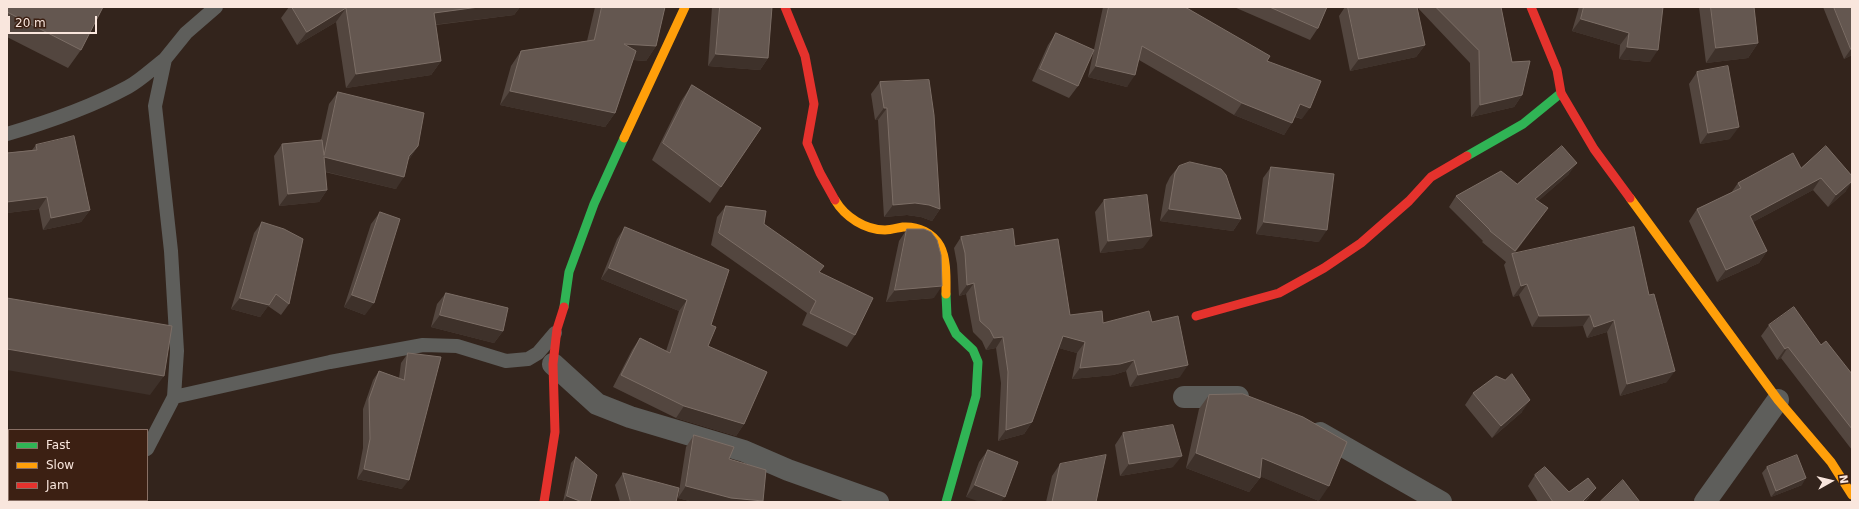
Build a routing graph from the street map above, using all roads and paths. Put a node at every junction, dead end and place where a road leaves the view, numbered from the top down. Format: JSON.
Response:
{"nodes":[{"id":1,"x":216,"y":7,"type":"edge"},
{"id":2,"x":685,"y":7,"type":"edge"},
{"id":3,"x":785,"y":7,"type":"edge"},
{"id":4,"x":1531,"y":7,"type":"edge"},
{"id":5,"x":165,"y":59,"type":"junction"},
{"id":6,"x":1562,"y":92,"type":"junction"},
{"id":7,"x":7,"y":134,"type":"edge"},
{"id":8,"x":1196,"y":316,"type":"dead end"},
{"id":9,"x":558,"y":329,"type":"junction"},
{"id":10,"x":553,"y":364,"type":"junction"},
{"id":11,"x":174,"y":397,"type":"junction"},
{"id":12,"x":1184,"y":397,"type":"dead end"},
{"id":13,"x":1778,"y":400,"type":"junction"},
{"id":14,"x":1256,"y":403,"type":"edge"},
{"id":15,"x":1304,"y":424,"type":"edge"},
{"id":16,"x":148,"y":447,"type":"edge"},
{"id":17,"x":1852,"y":495,"type":"edge"},
{"id":18,"x":544,"y":502,"type":"edge"},
{"id":19,"x":878,"y":502,"type":"edge"},
{"id":20,"x":946,"y":502,"type":"edge"},
{"id":21,"x":1441,"y":502,"type":"edge"},
{"id":22,"x":1705,"y":502,"type":"edge"}],
"edges":[{"from":1,"to":5,"type":"lane"},
{"from":2,"to":9,"type":"street"},
{"from":3,"to":20,"type":"street"},
{"from":4,"to":6,"type":"street"},
{"from":5,"to":7,"type":"lane"},
{"from":5,"to":11,"type":"lane"},
{"from":6,"to":8,"type":"street"},
{"from":6,"to":13,"type":"street"},
{"from":9,"to":10,"type":"street"},
{"from":9,"to":11,"type":"lane"},
{"from":10,"to":18,"type":"street"},
{"from":10,"to":19,"type":"street"},
{"from":11,"to":16,"type":"lane"},
{"from":12,"to":14,"type":"street"},
{"from":13,"to":17,"type":"street"},
{"from":13,"to":22,"type":"street"},
{"from":15,"to":21,"type":"street"}]}
